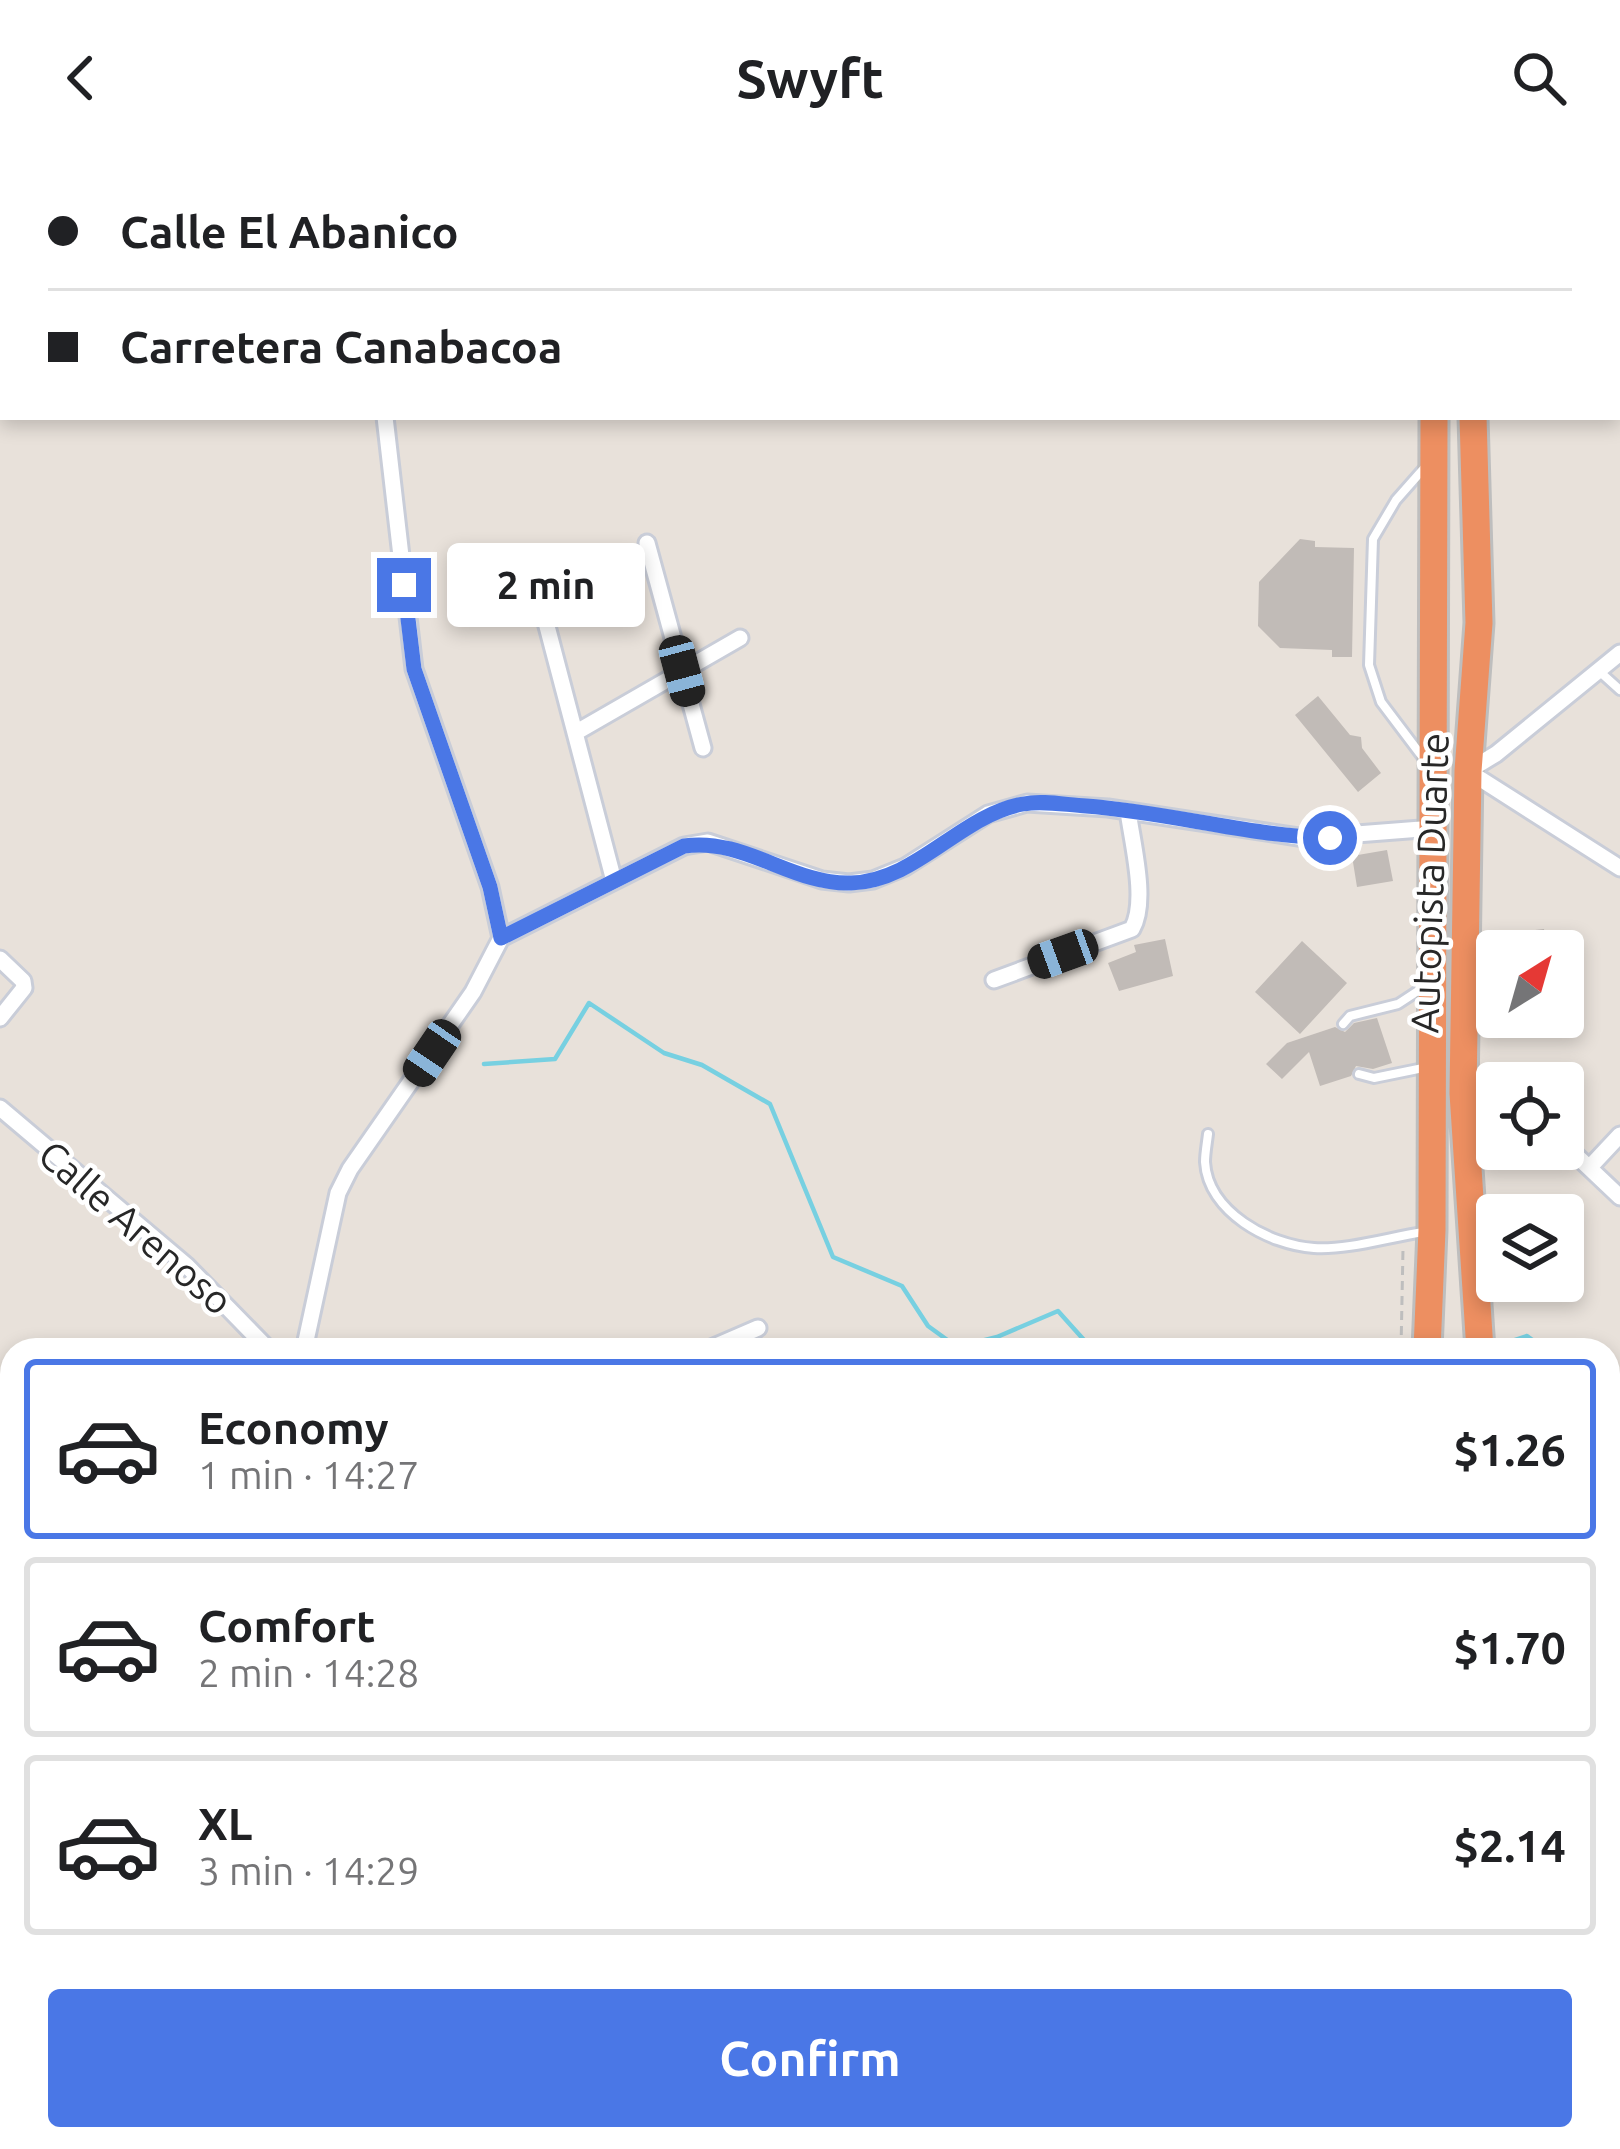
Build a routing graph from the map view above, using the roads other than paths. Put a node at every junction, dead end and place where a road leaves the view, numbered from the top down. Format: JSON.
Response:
{"nodes":[{"id":1,"x":385,"y":420,"type":"edge"},
{"id":2,"x":1435,"y":420,"type":"edge"},
{"id":3,"x":1473,"y":420,"type":"edge"},
{"id":4,"x":1484,"y":420,"type":"edge"},
{"id":5,"x":1435,"y":456,"type":"junction"},
{"id":6,"x":1476,"y":506,"type":"junction"},
{"id":7,"x":646,"y":543,"type":"dead end"},
{"id":8,"x":543,"y":610,"type":"dead end"},
{"id":9,"x":740,"y":638,"type":"dead end"},
{"id":10,"x":1620,"y":653,"type":"edge"},
{"id":11,"x":682,"y":671,"type":"junction"},
{"id":12,"x":1599,"y":671,"type":"junction"},
{"id":13,"x":1620,"y":690,"type":"edge"},
{"id":14,"x":575,"y":733,"type":"junction"},
{"id":15,"x":703,"y":748,"type":"dead end"},
{"id":16,"x":1433,"y":769,"type":"junction"},
{"id":17,"x":1468,"y":771,"type":"junction"},
{"id":18,"x":1128,"y":811,"type":"junction"},
{"id":19,"x":1434,"y":828,"type":"junction"},
{"id":20,"x":1620,"y":868,"type":"edge"},
{"id":21,"x":614,"y":881,"type":"junction"},
{"id":22,"x":501,"y":938,"type":"junction"},
{"id":23,"x":0,"y":959,"type":"edge"},
{"id":24,"x":994,"y":980,"type":"dead end"},
{"id":25,"x":1433,"y":980,"type":"junction"},
{"id":26,"x":0,"y":1018,"type":"edge"},
{"id":27,"x":1343,"y":1024,"type":"dead end"},
{"id":28,"x":1433,"y":1066,"type":"junction"},
{"id":29,"x":1359,"y":1074,"type":"dead end"},
{"id":30,"x":1463,"y":1094,"type":"junction"},
{"id":31,"x":1476,"y":1094,"type":"edge"},
{"id":32,"x":0,"y":1108,"type":"edge"},
{"id":33,"x":1208,"y":1134,"type":"dead end"},
{"id":34,"x":1620,"y":1135,"type":"edge"},
{"id":35,"x":1584,"y":1162,"type":"edge"},
{"id":36,"x":1590,"y":1167,"type":"junction"},
{"id":37,"x":1620,"y":1197,"type":"edge"},
{"id":38,"x":1432,"y":1230,"type":"junction"},
{"id":39,"x":758,"y":1328,"type":"dead end"},
{"id":40,"x":257,"y":1338,"type":"edge"},
{"id":41,"x":307,"y":1338,"type":"edge"},
{"id":42,"x":735,"y":1338,"type":"edge"},
{"id":43,"x":1428,"y":1338,"type":"edge"},
{"id":44,"x":1479,"y":1338,"type":"edge"}],
"edges":[{"from":1,"to":22,"type":"street"},
{"from":2,"to":5,"type":"highway","name":"Autopista Duarte"},
{"from":3,"to":6,"type":"highway","name":"Autopista Duarte"},
{"from":4,"to":6,"type":"highway"},
{"from":5,"to":16,"type":"highway","name":"Autopista Duarte"},
{"from":5,"to":16,"type":"lane"},
{"from":6,"to":17,"type":"highway","name":"Autopista Duarte"},
{"from":7,"to":11,"type":"street"},
{"from":8,"to":14,"type":"street"},
{"from":9,"to":11,"type":"street"},
{"from":10,"to":12,"type":"street"},
{"from":11,"to":14,"type":"street"},
{"from":11,"to":15,"type":"street"},
{"from":12,"to":13,"type":"lane"},
{"from":12,"to":17,"type":"street"},
{"from":14,"to":21,"type":"street"},
{"from":16,"to":19,"type":"highway","name":"Autopista Duarte"},
{"from":17,"to":20,"type":"street"},
{"from":17,"to":30,"type":"highway","name":"Autopista Duarte"},
{"from":18,"to":19,"type":"street"},
{"from":18,"to":21,"type":"street"},
{"from":18,"to":24,"type":"street"},
{"from":19,"to":25,"type":"highway","name":"Autopista Duarte"},
{"from":21,"to":22,"type":"street"},
{"from":22,"to":41,"type":"street"},
{"from":23,"to":26,"type":"street"},
{"from":25,"to":27,"type":"lane"},
{"from":25,"to":28,"type":"highway","name":"Autopista Duarte"},
{"from":28,"to":29,"type":"lane"},
{"from":28,"to":38,"type":"highway","name":"Autopista Duarte"},
{"from":30,"to":31,"type":"street"},
{"from":30,"to":44,"type":"highway","name":"Autopista Duarte"},
{"from":32,"to":40,"type":"street","name":"Calle Arenoso"},
{"from":33,"to":38,"type":"lane"},
{"from":34,"to":36,"type":"street"},
{"from":35,"to":36,"type":"street"},
{"from":36,"to":37,"type":"street"},
{"from":38,"to":43,"type":"highway","name":"Autopista Duarte"},
{"from":39,"to":42,"type":"street"}]}
